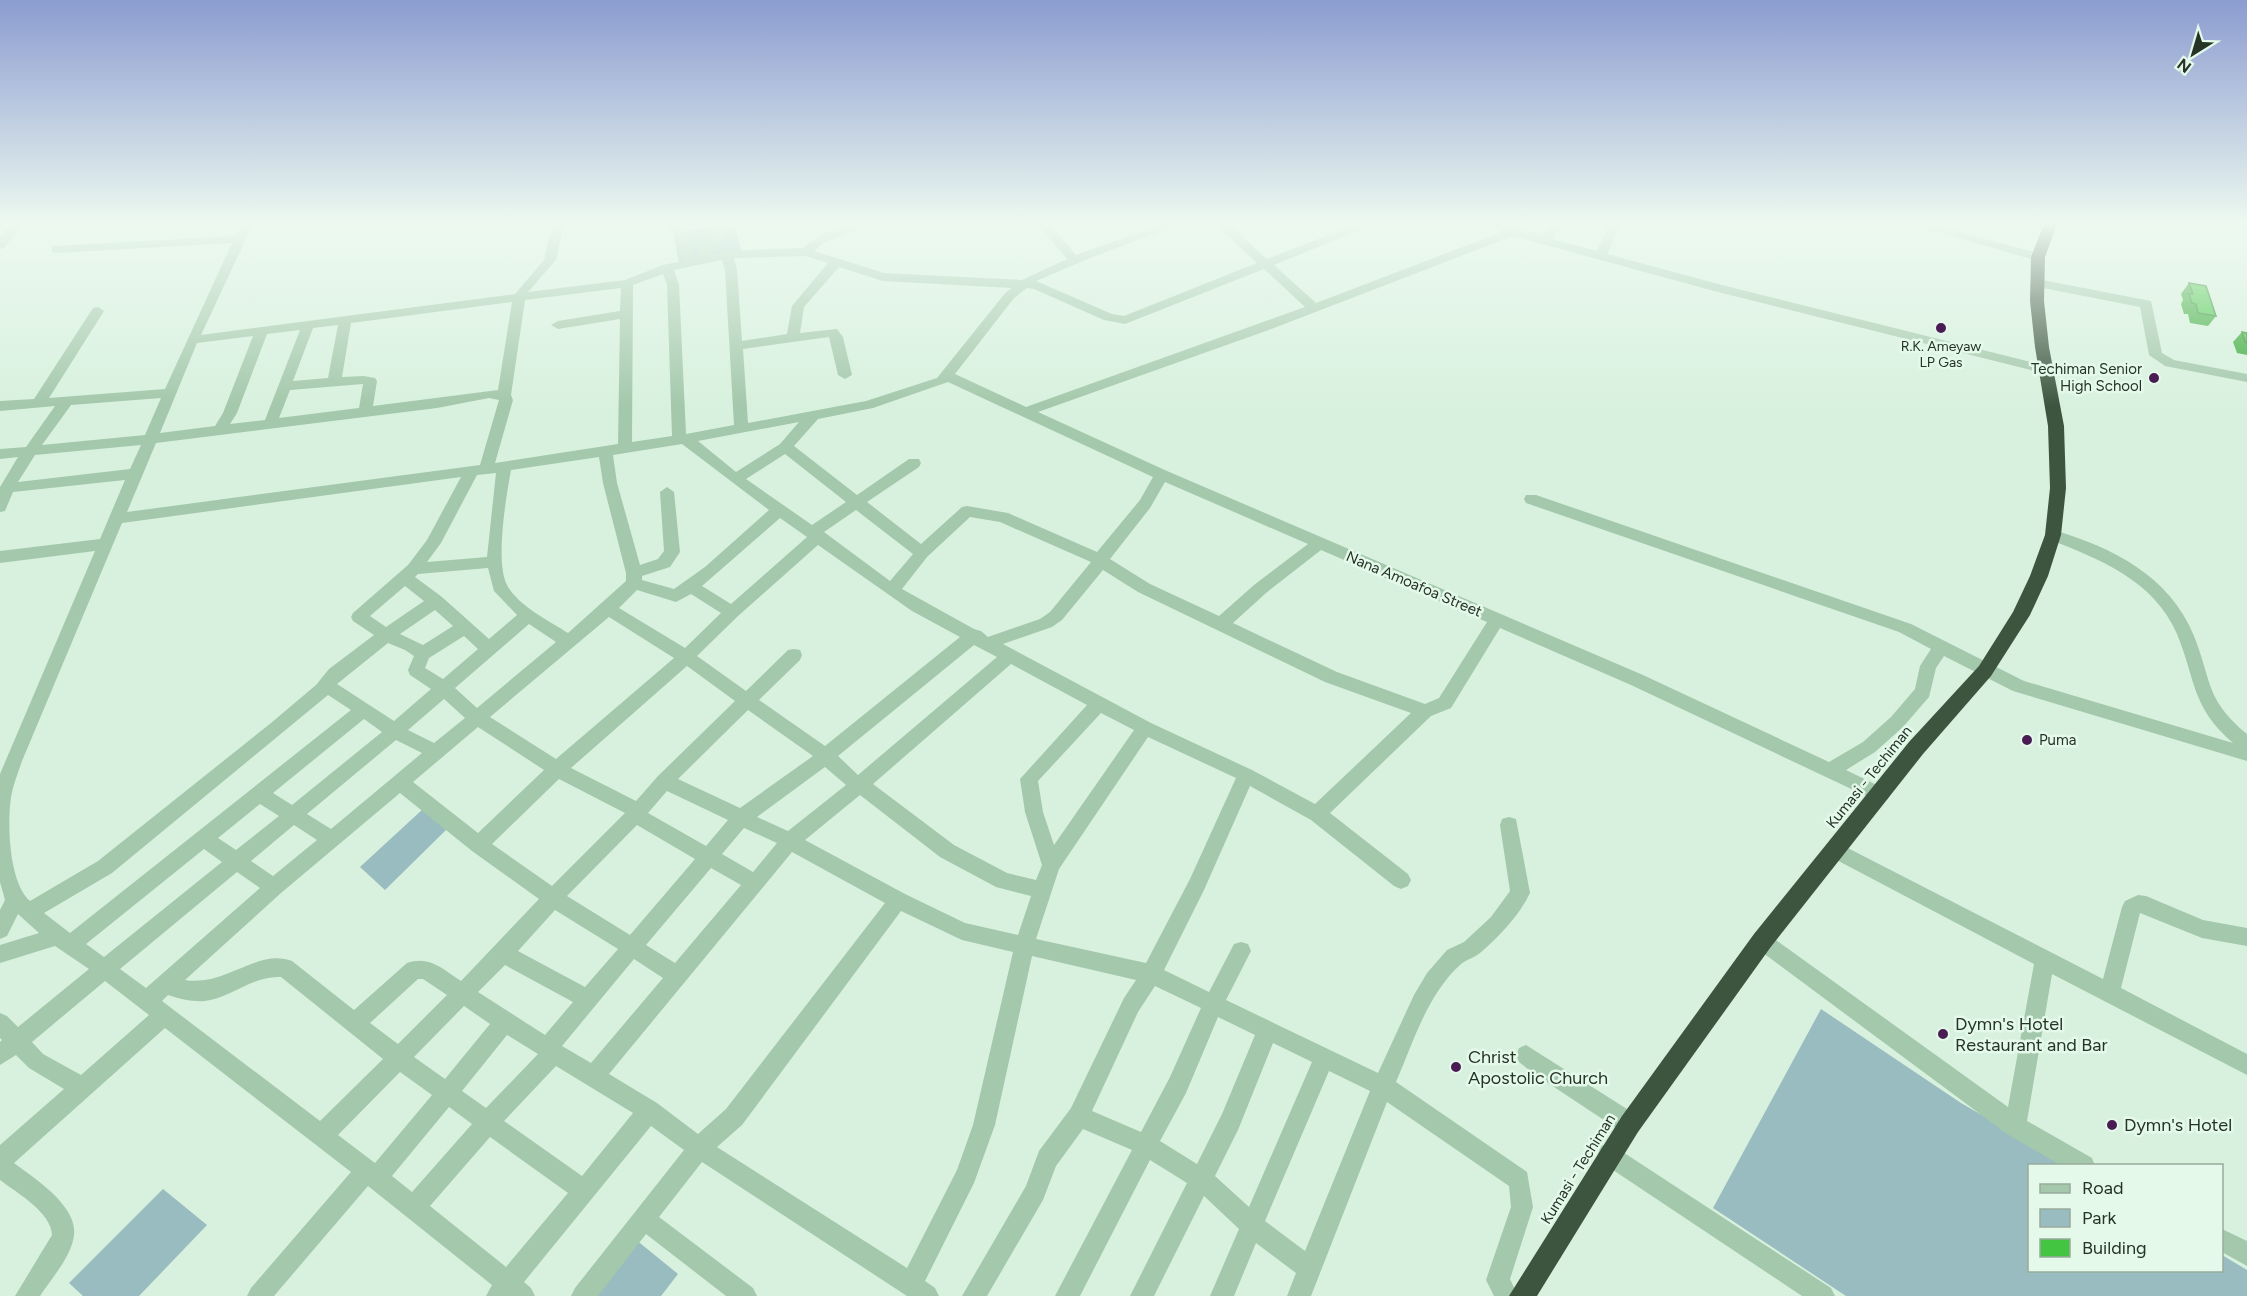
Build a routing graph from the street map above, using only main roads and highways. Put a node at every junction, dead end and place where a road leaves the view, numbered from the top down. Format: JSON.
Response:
{"nodes":[{"id":1,"x":2037,"y":284,"type":"edge"},
{"id":2,"x":1522,"y":1296,"type":"edge"}],
"edges":[{"from":1,"to":2,"type":"highway","name":"Kumasi - Techiman"}]}
